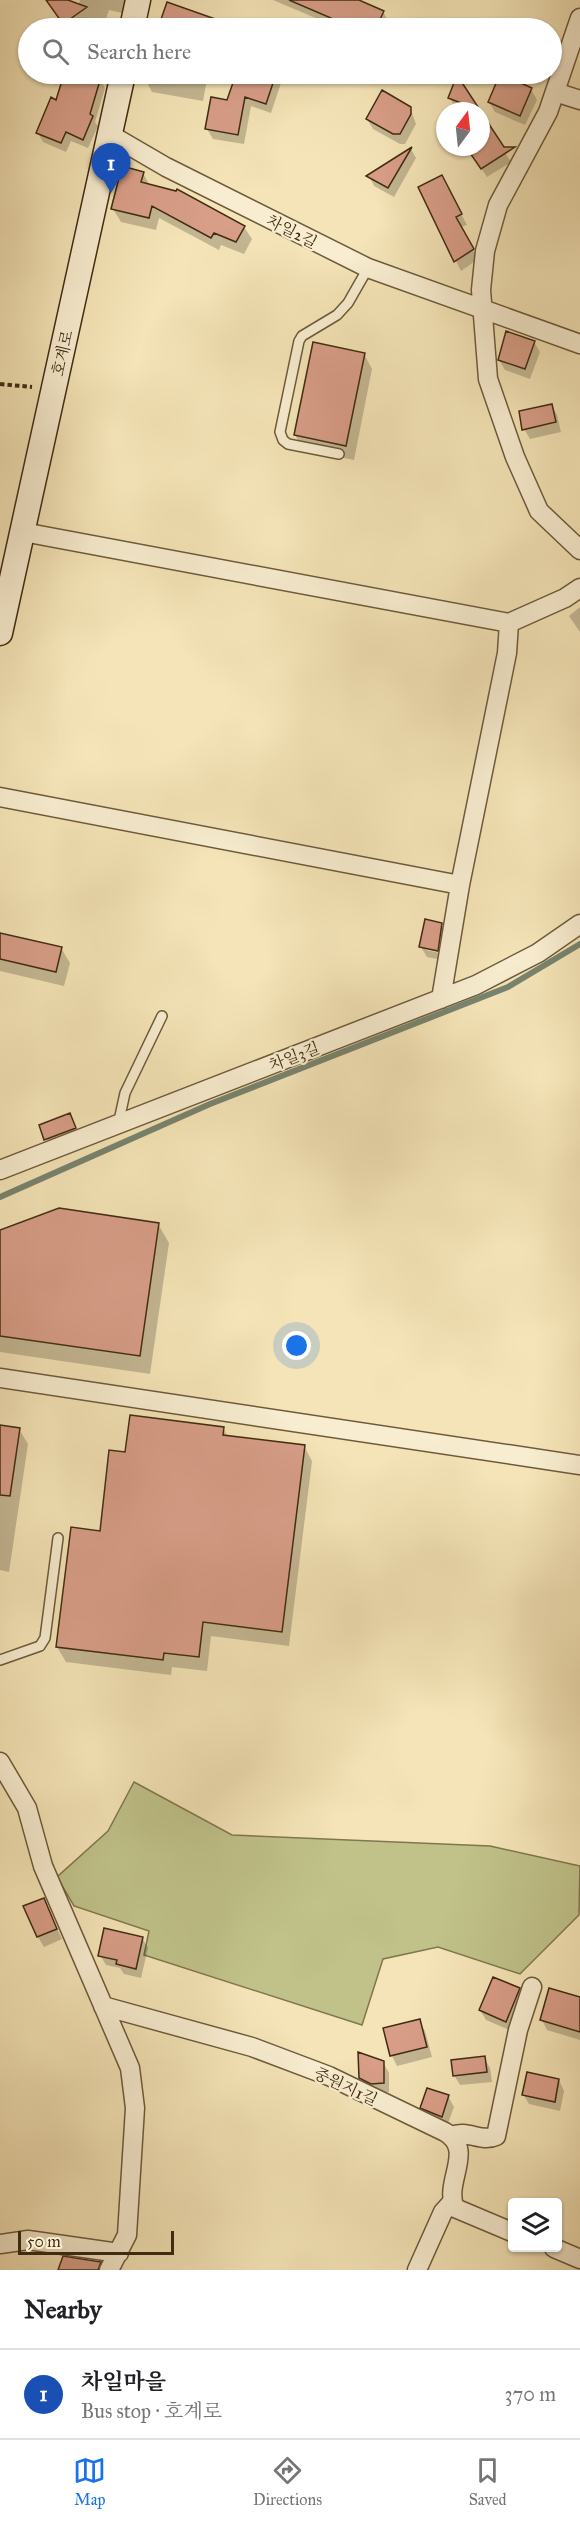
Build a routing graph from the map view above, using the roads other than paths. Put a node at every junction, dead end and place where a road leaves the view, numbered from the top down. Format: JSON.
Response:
{"nodes":[{"id":1,"x":138,"y":0,"type":"edge"},
{"id":2,"x":134,"y":18,"type":"edge"},
{"id":3,"x":580,"y":18,"type":"edge"},
{"id":4,"x":562,"y":71,"type":"edge"},
{"id":5,"x":121,"y":84,"type":"edge"},
{"id":6,"x":558,"y":84,"type":"edge"},
{"id":7,"x":555,"y":92,"type":"junction"},
{"id":8,"x":580,"y":100,"type":"edge"},
{"id":9,"x":111,"y":135,"type":"junction"},
{"id":10,"x":368,"y":268,"type":"junction"},
{"id":11,"x":482,"y":309,"type":"junction"},
{"id":12,"x":580,"y":344,"type":"edge"},
{"id":13,"x":339,"y":454,"type":"dead end"},
{"id":14,"x":23,"y":532,"type":"junction"},
{"id":15,"x":580,"y":550,"type":"edge"},
{"id":16,"x":580,"y":588,"type":"edge"},
{"id":17,"x":509,"y":623,"type":"junction"},
{"id":18,"x":0,"y":633,"type":"edge"},
{"id":19,"x":0,"y":797,"type":"edge"},
{"id":20,"x":460,"y":885,"type":"junction"},
{"id":21,"x":580,"y":924,"type":"edge"},
{"id":22,"x":441,"y":999,"type":"junction"},
{"id":23,"x":162,"y":1016,"type":"dead end"},
{"id":24,"x":118,"y":1125,"type":"junction"},
{"id":25,"x":0,"y":1170,"type":"edge"},
{"id":26,"x":0,"y":1378,"type":"edge"},
{"id":27,"x":580,"y":1465,"type":"edge"},
{"id":28,"x":58,"y":1538,"type":"dead end"},
{"id":29,"x":0,"y":1660,"type":"edge"},
{"id":30,"x":0,"y":1762,"type":"edge"},
{"id":31,"x":532,"y":1987,"type":"dead end"},
{"id":32,"x":103,"y":2006,"type":"junction"},
{"id":33,"x":452,"y":2136,"type":"junction"},
{"id":34,"x":452,"y":2202,"type":"junction"},
{"id":35,"x":508,"y":2230,"type":"edge"},
{"id":36,"x":0,"y":2244,"type":"edge"},
{"id":37,"x":562,"y":2251,"type":"edge"},
{"id":38,"x":119,"y":2253,"type":"junction"},
{"id":39,"x":580,"y":2259,"type":"edge"},
{"id":40,"x":109,"y":2270,"type":"edge"},
{"id":41,"x":417,"y":2270,"type":"edge"}],
"edges":[{"from":1,"to":2,"type":"street"},
{"from":3,"to":4,"type":"street"},
{"from":5,"to":9,"type":"street","name":"호계로"},
{"from":6,"to":7,"type":"street"},
{"from":7,"to":8,"type":"street"},
{"from":7,"to":11,"type":"street"},
{"from":9,"to":10,"type":"street","name":"차일2길"},
{"from":9,"to":14,"type":"street","name":"호계로"},
{"from":10,"to":11,"type":"street","name":"차일2길"},
{"from":10,"to":13,"type":"lane"},
{"from":11,"to":12,"type":"street","name":"차일2길"},
{"from":11,"to":15,"type":"street"},
{"from":14,"to":17,"type":"street"},
{"from":14,"to":18,"type":"street","name":"호계로"},
{"from":16,"to":17,"type":"street"},
{"from":17,"to":20,"type":"street"},
{"from":19,"to":20,"type":"street"},
{"from":20,"to":22,"type":"street"},
{"from":21,"to":22,"type":"street","name":"차일3길"},
{"from":22,"to":24,"type":"street","name":"차일3길"},
{"from":23,"to":24,"type":"lane"},
{"from":24,"to":25,"type":"street","name":"차일3길"},
{"from":26,"to":27,"type":"street"},
{"from":28,"to":29,"type":"lane"},
{"from":30,"to":32,"type":"street"},
{"from":31,"to":33,"type":"street"},
{"from":32,"to":33,"type":"street","name":"중원지1길"},
{"from":32,"to":38,"type":"street"},
{"from":33,"to":34,"type":"street"},
{"from":34,"to":35,"type":"street"},
{"from":34,"to":41,"type":"street"},
{"from":36,"to":38,"type":"street"},
{"from":37,"to":39,"type":"street"},
{"from":38,"to":40,"type":"street"}]}
